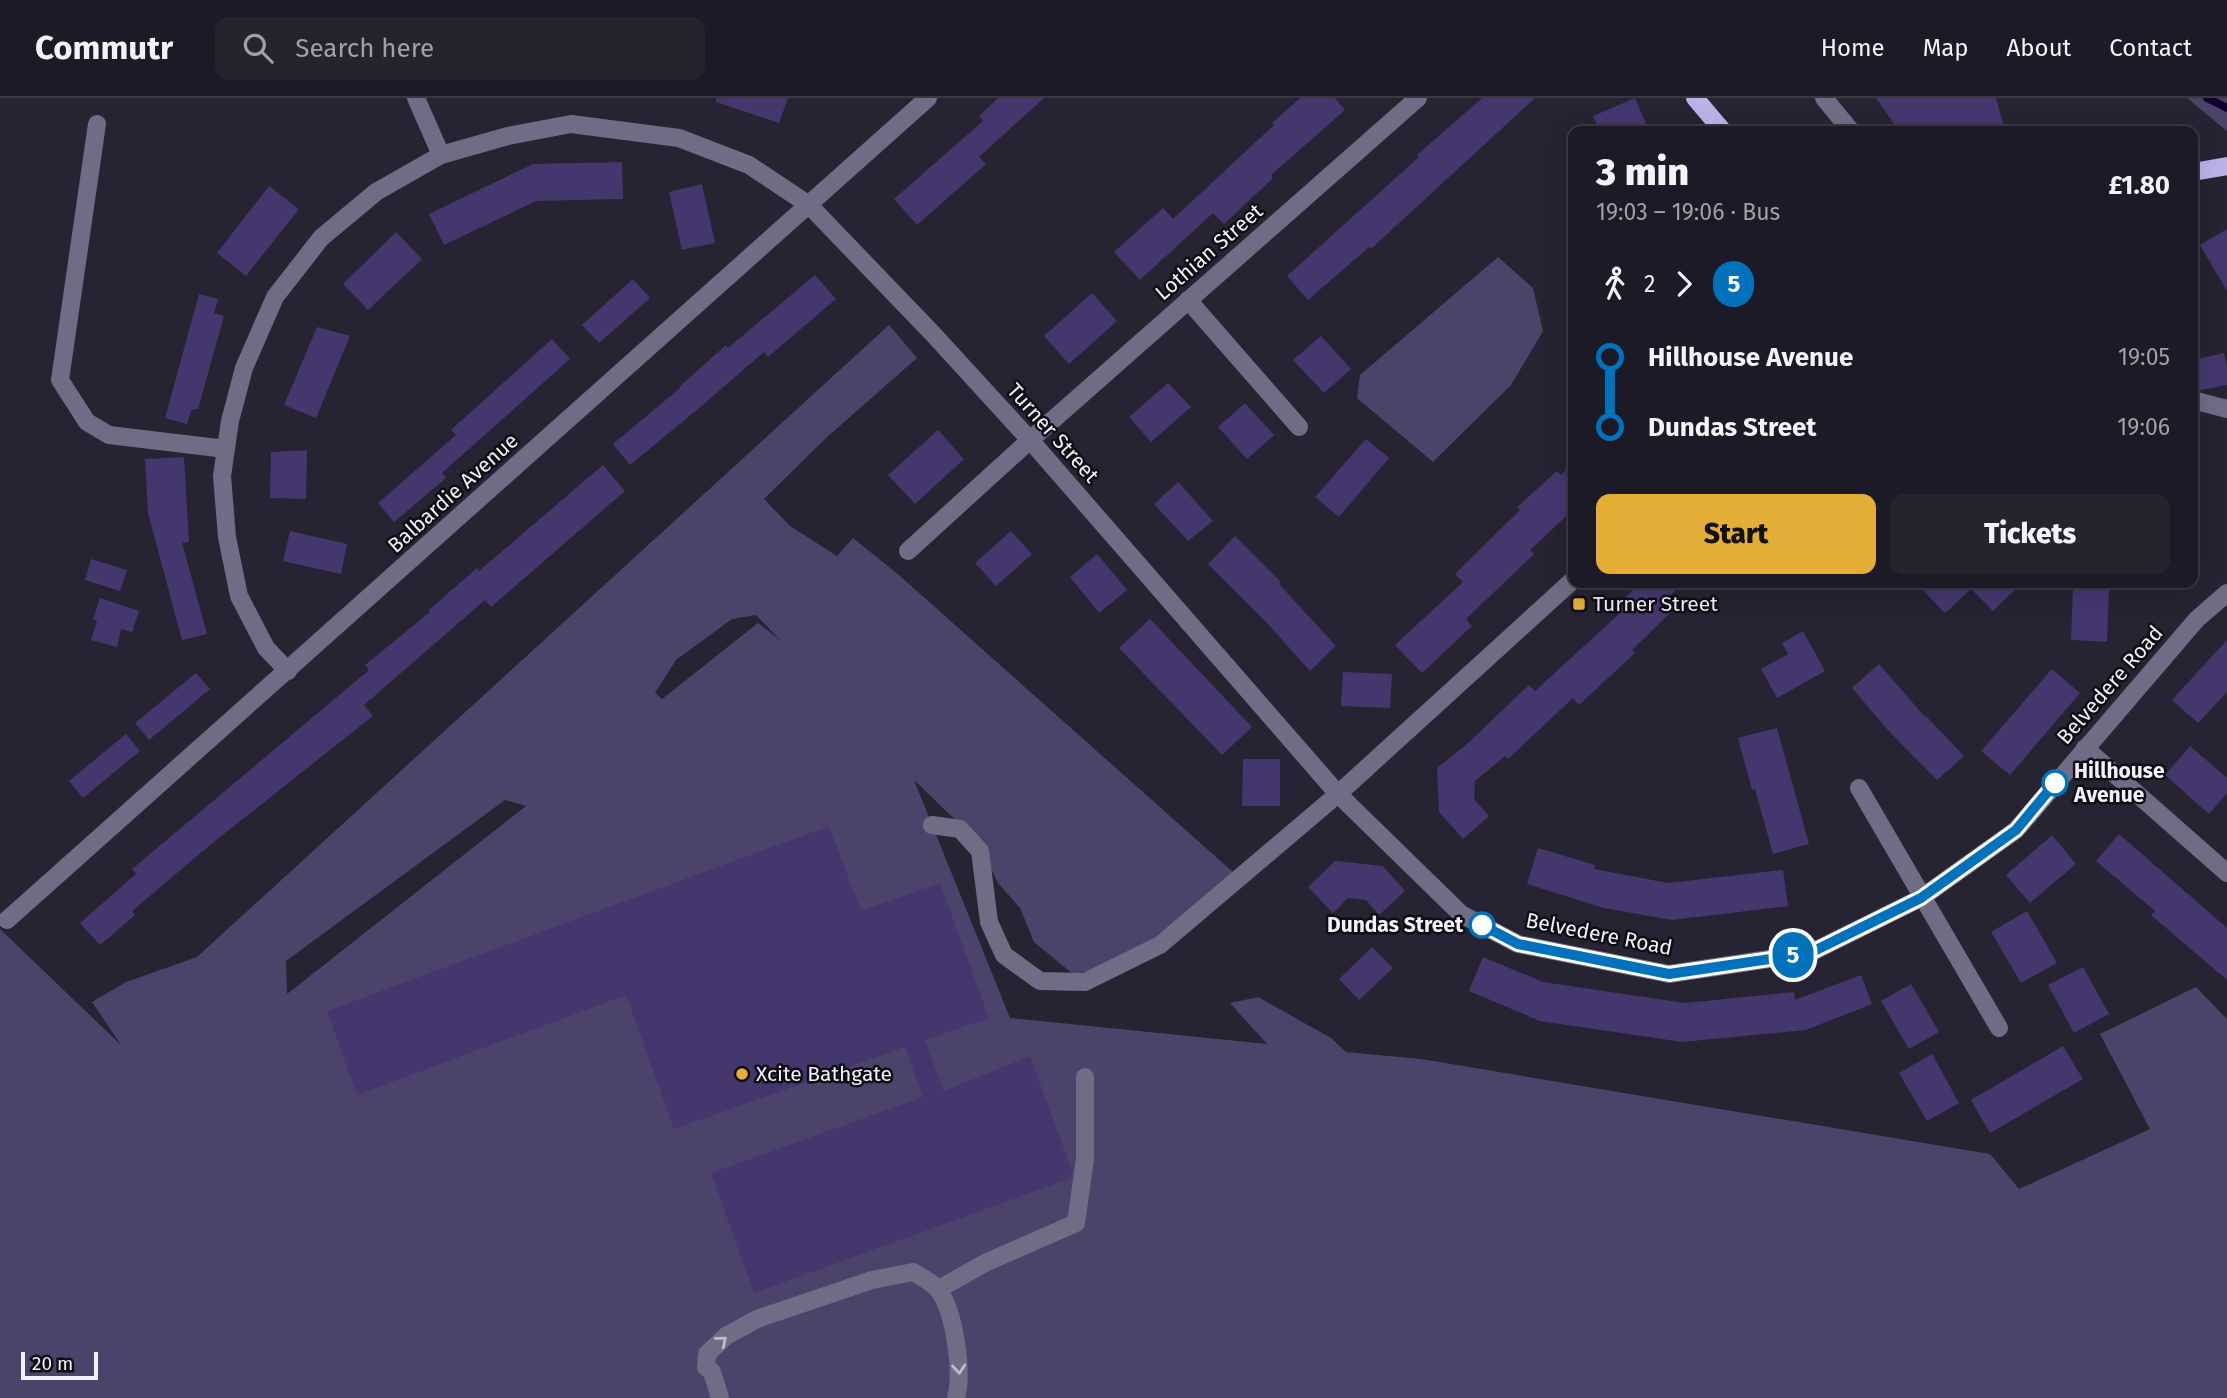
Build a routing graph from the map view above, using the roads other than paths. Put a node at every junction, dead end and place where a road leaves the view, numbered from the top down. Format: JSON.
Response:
{"nodes":[{"id":1,"x":416,"y":98,"type":"edge"},
{"id":2,"x":928,"y":98,"type":"edge"},
{"id":3,"x":1418,"y":98,"type":"edge"},
{"id":4,"x":1695,"y":98,"type":"edge"},
{"id":5,"x":1824,"y":98,"type":"edge"},
{"id":6,"x":97,"y":124,"type":"dead end"},
{"id":7,"x":1719,"y":126,"type":"edge"},
{"id":8,"x":1847,"y":126,"type":"edge"},
{"id":9,"x":441,"y":155,"type":"junction"},
{"id":10,"x":2227,"y":166,"type":"edge"},
{"id":11,"x":2198,"y":171,"type":"edge"},
{"id":12,"x":809,"y":205,"type":"junction"},
{"id":13,"x":1188,"y":300,"type":"junction"},
{"id":14,"x":2198,"y":401,"type":"edge"},
{"id":15,"x":2227,"y":409,"type":"edge"},
{"id":16,"x":1299,"y":427,"type":"dead end"},
{"id":17,"x":1030,"y":440,"type":"junction"},
{"id":18,"x":226,"y":449,"type":"junction"},
{"id":19,"x":908,"y":551,"type":"dead end"},
{"id":20,"x":1568,"y":585,"type":"edge"},
{"id":21,"x":2227,"y":593,"type":"edge"},
{"id":22,"x":288,"y":671,"type":"junction"},
{"id":23,"x":2085,"y":748,"type":"junction"},
{"id":24,"x":1858,"y":788,"type":"dead end"},
{"id":25,"x":1338,"y":794,"type":"junction"},
{"id":26,"x":932,"y":825,"type":"dead end"},
{"id":27,"x":2227,"y":873,"type":"edge"},
{"id":28,"x":1921,"y":898,"type":"junction"},
{"id":29,"x":7,"y":920,"type":"dead end"},
{"id":30,"x":1999,"y":1028,"type":"dead end"},
{"id":31,"x":1085,"y":1076,"type":"dead end"},
{"id":32,"x":939,"y":1289,"type":"junction"},
{"id":33,"x":720,"y":1398,"type":"edge"},
{"id":34,"x":956,"y":1398,"type":"edge"}],
"edges":[{"from":1,"to":9,"type":"street"},
{"from":2,"to":12,"type":"street","name":"Balbardie Avenue"},
{"from":3,"to":13,"type":"street","name":"Lothian Street"},
{"from":4,"to":7,"type":"main road"},
{"from":5,"to":8,"type":"street"},
{"from":6,"to":18,"type":"street"},
{"from":9,"to":12,"type":"street","name":"Turner Street"},
{"from":9,"to":18,"type":"street","name":"Turner Street"},
{"from":10,"to":11,"type":"main road"},
{"from":12,"to":17,"type":"street","name":"Turner Street"},
{"from":12,"to":22,"type":"street","name":"Balbardie Avenue"},
{"from":13,"to":16,"type":"street"},
{"from":13,"to":17,"type":"street","name":"Lothian Street"},
{"from":14,"to":15,"type":"street"},
{"from":17,"to":19,"type":"street","name":"Lothian Street"},
{"from":17,"to":25,"type":"street","name":"Turner Street"},
{"from":18,"to":22,"type":"street","name":"Turner Street"},
{"from":20,"to":25,"type":"street"},
{"from":21,"to":23,"type":"street","name":"Belvedere Road"},
{"from":22,"to":29,"type":"street","name":"Balbardie Avenue"},
{"from":23,"to":27,"type":"street"},
{"from":23,"to":28,"type":"street","name":"Belvedere Road"},
{"from":24,"to":28,"type":"street"},
{"from":25,"to":26,"type":"street"},
{"from":25,"to":28,"type":"street","name":"Belvedere Road"},
{"from":28,"to":30,"type":"street"},
{"from":31,"to":32,"type":"street"},
{"from":33,"to":32,"type":"street","one_way":true},
{"from":32,"to":34,"type":"street","one_way":true}]}
